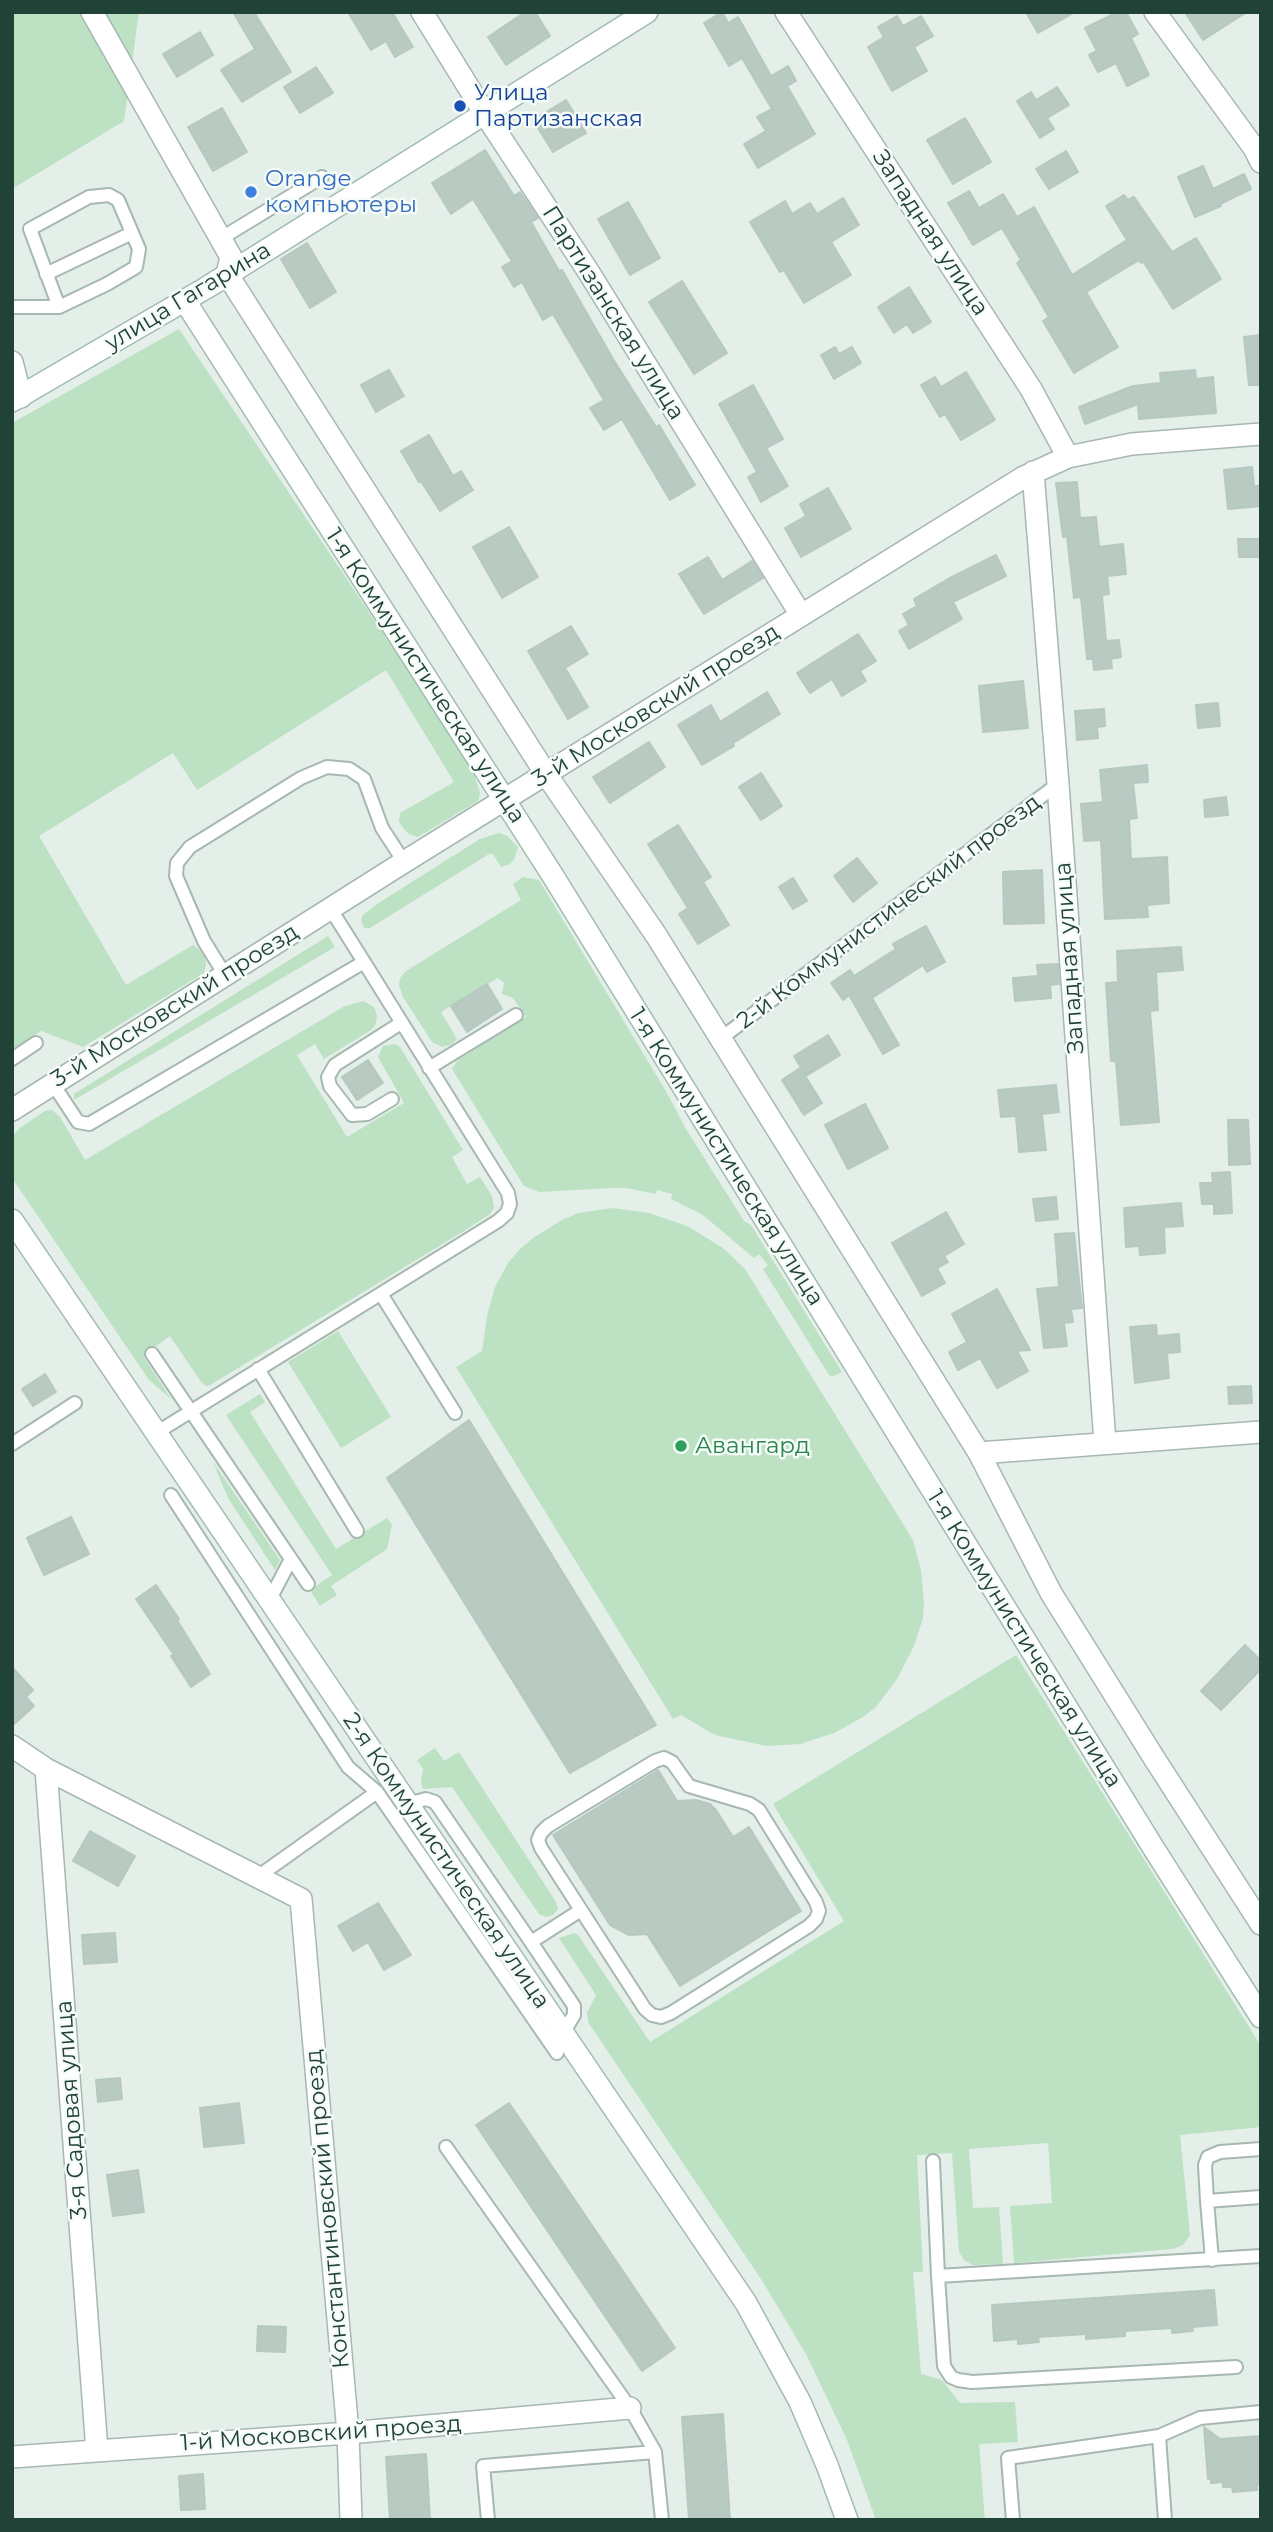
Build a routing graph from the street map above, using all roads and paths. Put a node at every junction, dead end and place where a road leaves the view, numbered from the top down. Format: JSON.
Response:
{"nodes":[{"id":1,"x":92,"y":12,"type":"edge"},
{"id":2,"x":422,"y":12,"type":"edge"},
{"id":3,"x":646,"y":12,"type":"edge"},
{"id":4,"x":786,"y":12,"type":"edge"},
{"id":5,"x":1155,"y":12,"type":"edge"},
{"id":6,"x":485,"y":114,"type":"junction"},
{"id":7,"x":1261,"y":162,"type":"edge"},
{"id":8,"x":322,"y":177,"type":"dead end"},
{"id":9,"x":132,"y":233,"type":"junction"},
{"id":10,"x":220,"y":239,"type":"junction"},
{"id":11,"x":46,"y":274,"type":"junction"},
{"id":12,"x":228,"y":274,"type":"junction"},
{"id":13,"x":185,"y":301,"type":"junction"},
{"id":14,"x":12,"y":307,"type":"edge"},
{"id":15,"x":59,"y":307,"type":"junction"},
{"id":16,"x":12,"y":362,"type":"edge"},
{"id":17,"x":17,"y":399,"type":"edge"},
{"id":18,"x":1261,"y":433,"type":"edge"},
{"id":19,"x":1068,"y":457,"type":"junction"},
{"id":20,"x":1033,"y":472,"type":"junction"},
{"id":21,"x":802,"y":615,"type":"junction"},
{"id":22,"x":546,"y":774,"type":"junction"},
{"id":23,"x":1058,"y":784,"type":"junction"},
{"id":24,"x":504,"y":800,"type":"junction"},
{"id":25,"x":404,"y":862,"type":"junction"},
{"id":26,"x":331,"y":908,"type":"junction"},
{"id":27,"x":364,"y":962,"type":"junction"},
{"id":28,"x":225,"y":975,"type":"junction"},
{"id":29,"x":516,"y":1015,"type":"dead end"},
{"id":30,"x":401,"y":1023,"type":"junction"},
{"id":31,"x":720,"y":1039,"type":"junction"},
{"id":32,"x":36,"y":1044,"type":"dead end"},
{"id":33,"x":12,"y":1059,"type":"edge"},
{"id":34,"x":429,"y":1068,"type":"junction"},
{"id":35,"x":52,"y":1084,"type":"junction"},
{"id":36,"x":392,"y":1099,"type":"dead end"},
{"id":37,"x":12,"y":1110,"type":"edge"},
{"id":38,"x":12,"y":1220,"type":"edge"},
{"id":39,"x":381,"y":1294,"type":"junction"},
{"id":40,"x":152,"y":1354,"type":"dead end"},
{"id":41,"x":258,"y":1370,"type":"junction"},
{"id":42,"x":75,"y":1402,"type":"dead end"},
{"id":43,"x":190,"y":1410,"type":"junction"},
{"id":44,"x":455,"y":1413,"type":"dead end"},
{"id":45,"x":1261,"y":1432,"type":"edge"},
{"id":46,"x":156,"y":1433,"type":"junction"},
{"id":47,"x":1105,"y":1443,"type":"junction"},
{"id":48,"x":12,"y":1444,"type":"edge"},
{"id":49,"x":979,"y":1453,"type":"junction"},
{"id":50,"x":171,"y":1495,"type":"dead end"},
{"id":51,"x":357,"y":1531,"type":"dead end"},
{"id":52,"x":291,"y":1559,"type":"junction"},
{"id":53,"x":308,"y":1584,"type":"dead end"},
{"id":54,"x":270,"y":1601,"type":"junction"},
{"id":55,"x":12,"y":1746,"type":"edge"},
{"id":56,"x":46,"y":1769,"type":"junction"},
{"id":57,"x":377,"y":1792,"type":"junction"},
{"id":58,"x":407,"y":1804,"type":"junction"},
{"id":59,"x":256,"y":1878,"type":"junction"},
{"id":60,"x":581,"y":1910,"type":"junction"},
{"id":61,"x":1261,"y":1924,"type":"edge"},
{"id":62,"x":531,"y":1942,"type":"junction"},
{"id":63,"x":1261,"y":2017,"type":"edge"},
{"id":64,"x":560,"y":2043,"type":"junction"},
{"id":65,"x":446,"y":2147,"type":"dead end"},
{"id":66,"x":1261,"y":2149,"type":"edge"},
{"id":67,"x":933,"y":2161,"type":"dead end"},
{"id":68,"x":1261,"y":2197,"type":"edge"},
{"id":69,"x":1207,"y":2201,"type":"junction"},
{"id":70,"x":1261,"y":2256,"type":"edge"},
{"id":71,"x":1212,"y":2260,"type":"junction"},
{"id":72,"x":938,"y":2276,"type":"junction"},
{"id":73,"x":1236,"y":2367,"type":"dead end"},
{"id":74,"x":630,"y":2408,"type":"junction"},
{"id":75,"x":1261,"y":2412,"type":"edge"},
{"id":76,"x":348,"y":2433,"type":"junction"},
{"id":77,"x":1159,"y":2436,"type":"junction"},
{"id":78,"x":97,"y":2451,"type":"junction"},
{"id":79,"x":655,"y":2452,"type":"junction"},
{"id":80,"x":12,"y":2457,"type":"edge"},
{"id":81,"x":351,"y":2520,"type":"edge"},
{"id":82,"x":488,"y":2520,"type":"edge"},
{"id":83,"x":662,"y":2520,"type":"edge"},
{"id":84,"x":847,"y":2520,"type":"edge"},
{"id":85,"x":1013,"y":2520,"type":"edge"},
{"id":86,"x":1165,"y":2520,"type":"edge"}],
"edges":[{"from":1,"to":10,"type":"street"},
{"from":2,"to":6,"type":"street","name":"Партизанская улица"},
{"from":3,"to":6,"type":"street","name":"улица Гагарина"},
{"from":4,"to":19,"type":"street","name":"Западная улица"},
{"from":5,"to":7,"type":"street"},
{"from":6,"to":12,"type":"street","name":"улица Гагарина"},
{"from":6,"to":21,"type":"street","name":"Партизанская улица"},
{"from":8,"to":10,"type":"lane"},
{"from":9,"to":11,"type":"lane"},
{"from":9,"to":11,"type":"lane"},
{"from":9,"to":15,"type":"lane"},
{"from":10,"to":12,"type":"street"},
{"from":11,"to":15,"type":"lane"},
{"from":12,"to":13,"type":"street","name":"улица Гагарина"},
{"from":12,"to":22,"type":"street"},
{"from":13,"to":17,"type":"street","name":"улица Гагарина"},
{"from":13,"to":24,"type":"street","name":"1-я Коммунистическая улица"},
{"from":14,"to":15,"type":"lane"},
{"from":16,"to":17,"type":"street"},
{"from":18,"to":19,"type":"street","name":"3-й Московский проезд"},
{"from":19,"to":20,"type":"street","name":"3-й Московский проезд"},
{"from":20,"to":21,"type":"street","name":"3-й Московский проезд"},
{"from":20,"to":23,"type":"street","name":"Западная улица"},
{"from":21,"to":22,"type":"street","name":"3-й Московский проезд"},
{"from":22,"to":24,"type":"street","name":"3-й Московский проезд"},
{"from":22,"to":31,"type":"street"},
{"from":23,"to":31,"type":"lane","name":"2-й Коммунистический проезд"},
{"from":23,"to":47,"type":"street","name":"Западная улица"},
{"from":24,"to":25,"type":"street","name":"3-й Московский проезд"},
{"from":24,"to":63,"type":"street","name":"1-я Коммунистическая улица"},
{"from":25,"to":26,"type":"street","name":"3-й Московский проезд"},
{"from":25,"to":28,"type":"lane"},
{"from":26,"to":27,"type":"lane"},
{"from":26,"to":28,"type":"street","name":"3-й Московский проезд"},
{"from":27,"to":30,"type":"lane"},
{"from":27,"to":35,"type":"lane"},
{"from":28,"to":35,"type":"street","name":"3-й Московский проезд"},
{"from":29,"to":34,"type":"lane"},
{"from":30,"to":34,"type":"lane"},
{"from":30,"to":36,"type":"lane"},
{"from":31,"to":49,"type":"street"},
{"from":32,"to":33,"type":"lane"},
{"from":34,"to":39,"type":"lane"},
{"from":35,"to":37,"type":"street","name":"3-й Московский проезд"},
{"from":38,"to":46,"type":"street","name":"2-я Коммунистическая улица"},
{"from":39,"to":41,"type":"lane"},
{"from":39,"to":44,"type":"lane"},
{"from":40,"to":43,"type":"lane"},
{"from":41,"to":43,"type":"lane"},
{"from":41,"to":51,"type":"lane"},
{"from":42,"to":48,"type":"lane"},
{"from":43,"to":46,"type":"lane"},
{"from":43,"to":52,"type":"lane"},
{"from":45,"to":47,"type":"street"},
{"from":46,"to":54,"type":"street","name":"2-я Коммунистическая улица"},
{"from":47,"to":49,"type":"street"},
{"from":49,"to":61,"type":"street"},
{"from":50,"to":57,"type":"lane"},
{"from":52,"to":53,"type":"lane"},
{"from":52,"to":54,"type":"lane"},
{"from":54,"to":58,"type":"street","name":"2-я Коммунистическая улица"},
{"from":55,"to":56,"type":"street"},
{"from":56,"to":59,"type":"street"},
{"from":56,"to":78,"type":"street","name":"3-я Садовая улица"},
{"from":57,"to":59,"type":"lane"},
{"from":57,"to":64,"type":"lane"},
{"from":58,"to":62,"type":"lane"},
{"from":58,"to":64,"type":"street","name":"2-я Коммунистическая улица"},
{"from":59,"to":76,"type":"street","name":"Константиновский проезд"},
{"from":60,"to":60,"type":"lane"},
{"from":60,"to":62,"type":"lane"},
{"from":62,"to":64,"type":"lane"},
{"from":64,"to":84,"type":"street","name":"2-я Коммунистическая улица"},
{"from":65,"to":74,"type":"lane"},
{"from":66,"to":69,"type":"lane"},
{"from":67,"to":72,"type":"lane"},
{"from":68,"to":69,"type":"lane"},
{"from":69,"to":71,"type":"lane"},
{"from":70,"to":71,"type":"lane"},
{"from":71,"to":72,"type":"lane"},
{"from":72,"to":73,"type":"lane"},
{"from":74,"to":76,"type":"street","name":"1-й Московский проезд"},
{"from":74,"to":79,"type":"lane"},
{"from":75,"to":77,"type":"lane"},
{"from":76,"to":78,"type":"street","name":"1-й Московский проезд"},
{"from":76,"to":81,"type":"street","name":"Константиновский проезд"},
{"from":77,"to":85,"type":"lane"},
{"from":77,"to":86,"type":"lane"},
{"from":78,"to":80,"type":"street","name":"1-й Московский проезд"},
{"from":79,"to":82,"type":"lane"},
{"from":79,"to":83,"type":"lane"}]}
